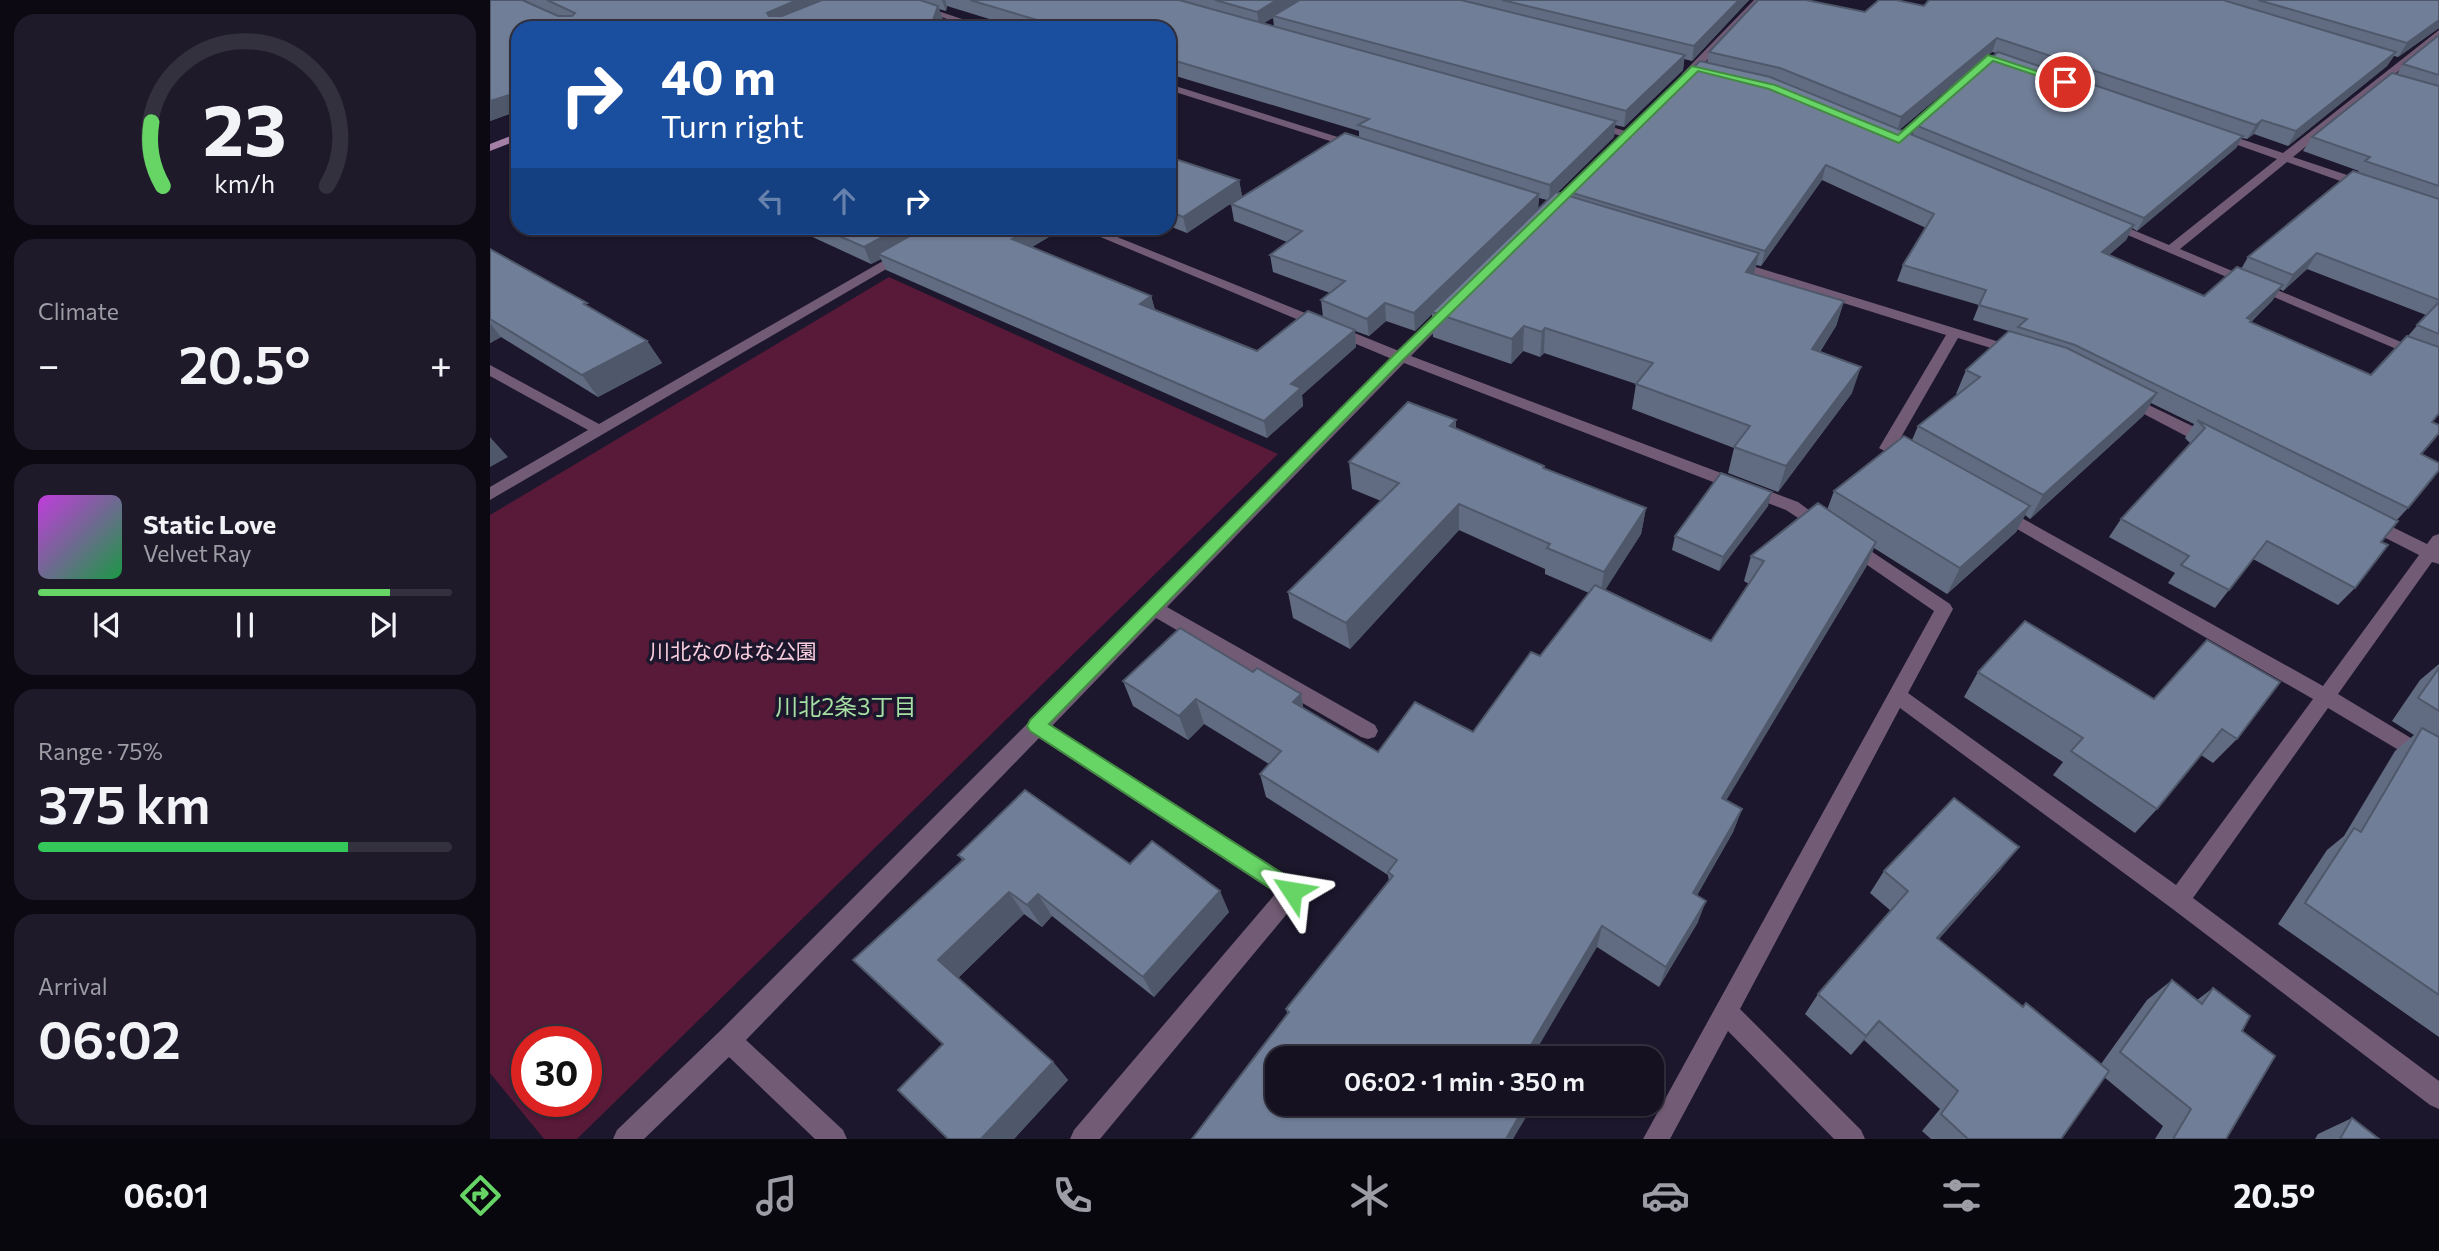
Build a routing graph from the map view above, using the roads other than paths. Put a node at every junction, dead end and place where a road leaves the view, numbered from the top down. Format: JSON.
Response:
{"nodes":[{"id":1,"x":896,"y":0,"type":"edge"},
{"id":2,"x":1759,"y":0,"type":"edge"},
{"id":3,"x":962,"y":21,"type":"edge"},
{"id":4,"x":2439,"y":33,"type":"edge"},
{"id":5,"x":2387,"y":60,"type":"edge"},
{"id":6,"x":2400,"y":64,"type":"junction"},
{"id":7,"x":2030,"y":71,"type":"edge"},
{"id":8,"x":1675,"y":87,"type":"edge"},
{"id":9,"x":1176,"y":89,"type":"edge"},
{"id":10,"x":1586,"y":123,"type":"edge"},
{"id":11,"x":2209,"y":131,"type":"edge"},
{"id":12,"x":1886,"y":134,"type":"edge"},
{"id":13,"x":511,"y":139,"type":"edge"},
{"id":14,"x":1899,"y":139,"type":"junction"},
{"id":15,"x":1912,"y":145,"type":"edge"},
{"id":16,"x":490,"y":148,"type":"edge"},
{"id":17,"x":1366,"y":150,"type":"edge"},
{"id":18,"x":1606,"y":153,"type":"edge"},
{"id":19,"x":2286,"y":158,"type":"junction"},
{"id":20,"x":2375,"y":189,"type":"edge"},
{"id":21,"x":2093,"y":218,"type":"edge"},
{"id":22,"x":1102,"y":235,"type":"edge"},
{"id":23,"x":911,"y":248,"type":"edge"},
{"id":24,"x":2171,"y":250,"type":"junction"},
{"id":25,"x":1720,"y":260,"type":"edge"},
{"id":26,"x":1466,"y":292,"type":"edge"},
{"id":27,"x":1955,"y":332,"type":"junction"},
{"id":28,"x":1400,"y":357,"type":"junction"},
{"id":29,"x":2035,"y":357,"type":"edge"},
{"id":30,"x":2439,"y":363,"type":"edge"},
{"id":31,"x":490,"y":370,"type":"edge"},
{"id":32,"x":2110,"y":391,"type":"edge"},
{"id":33,"x":598,"y":430,"type":"junction"},
{"id":34,"x":2221,"y":447,"type":"edge"},
{"id":35,"x":1923,"y":468,"type":"edge"},
{"id":36,"x":490,"y":494,"type":"edge"},
{"id":37,"x":1982,"y":502,"type":"edge"},
{"id":38,"x":2356,"y":516,"type":"edge"},
{"id":39,"x":2436,"y":550,"type":"edge"},
{"id":40,"x":1153,"y":608,"type":"junction"},
{"id":41,"x":1897,"y":695,"type":"junction"},
{"id":42,"x":2326,"y":697,"type":"junction"},
{"id":43,"x":1036,"y":726,"type":"junction"},
{"id":44,"x":1368,"y":731,"type":"dead end"},
{"id":45,"x":2439,"y":765,"type":"edge"},
{"id":46,"x":2178,"y":900,"type":"junction"},
{"id":47,"x":1725,"y":1011,"type":"junction"},
{"id":48,"x":729,"y":1040,"type":"junction"},
{"id":49,"x":2439,"y":1096,"type":"edge"},
{"id":50,"x":626,"y":1139,"type":"edge"},
{"id":51,"x":834,"y":1139,"type":"edge"},
{"id":52,"x":1083,"y":1139,"type":"edge"},
{"id":53,"x":1656,"y":1139,"type":"edge"},
{"id":54,"x":1852,"y":1139,"type":"edge"}],
"edges":[{"from":1,"to":3,"type":"street"},
{"from":2,"to":8,"type":"street"},
{"from":4,"to":6,"type":"street"},
{"from":5,"to":6,"type":"street"},
{"from":6,"to":19,"type":"street"},
{"from":7,"to":14,"type":"street"},
{"from":9,"to":17,"type":"street"},
{"from":10,"to":18,"type":"street"},
{"from":11,"to":19,"type":"street"},
{"from":12,"to":14,"type":"street"},
{"from":13,"to":16,"type":"street"},
{"from":14,"to":15,"type":"street"},
{"from":19,"to":20,"type":"street"},
{"from":19,"to":24,"type":"street"},
{"from":21,"to":24,"type":"street"},
{"from":22,"to":28,"type":"street"},
{"from":23,"to":33,"type":"street"},
{"from":24,"to":30,"type":"street"},
{"from":25,"to":27,"type":"street"},
{"from":26,"to":28,"type":"street"},
{"from":27,"to":29,"type":"street"},
{"from":27,"to":35,"type":"street"},
{"from":28,"to":40,"type":"street"},
{"from":28,"to":41,"type":"street"},
{"from":31,"to":33,"type":"street"},
{"from":32,"to":34,"type":"street"},
{"from":33,"to":36,"type":"street"},
{"from":37,"to":42,"type":"street"},
{"from":38,"to":39,"type":"street"},
{"from":39,"to":42,"type":"street"},
{"from":40,"to":43,"type":"street"},
{"from":40,"to":44,"type":"street"},
{"from":41,"to":46,"type":"street"},
{"from":41,"to":47,"type":"street"},
{"from":42,"to":45,"type":"street"},
{"from":42,"to":46,"type":"street"},
{"from":43,"to":48,"type":"street"},
{"from":43,"to":52,"type":"street"},
{"from":46,"to":49,"type":"street"},
{"from":47,"to":53,"type":"street"},
{"from":47,"to":54,"type":"street"},
{"from":48,"to":50,"type":"street"},
{"from":48,"to":51,"type":"street"}]}
